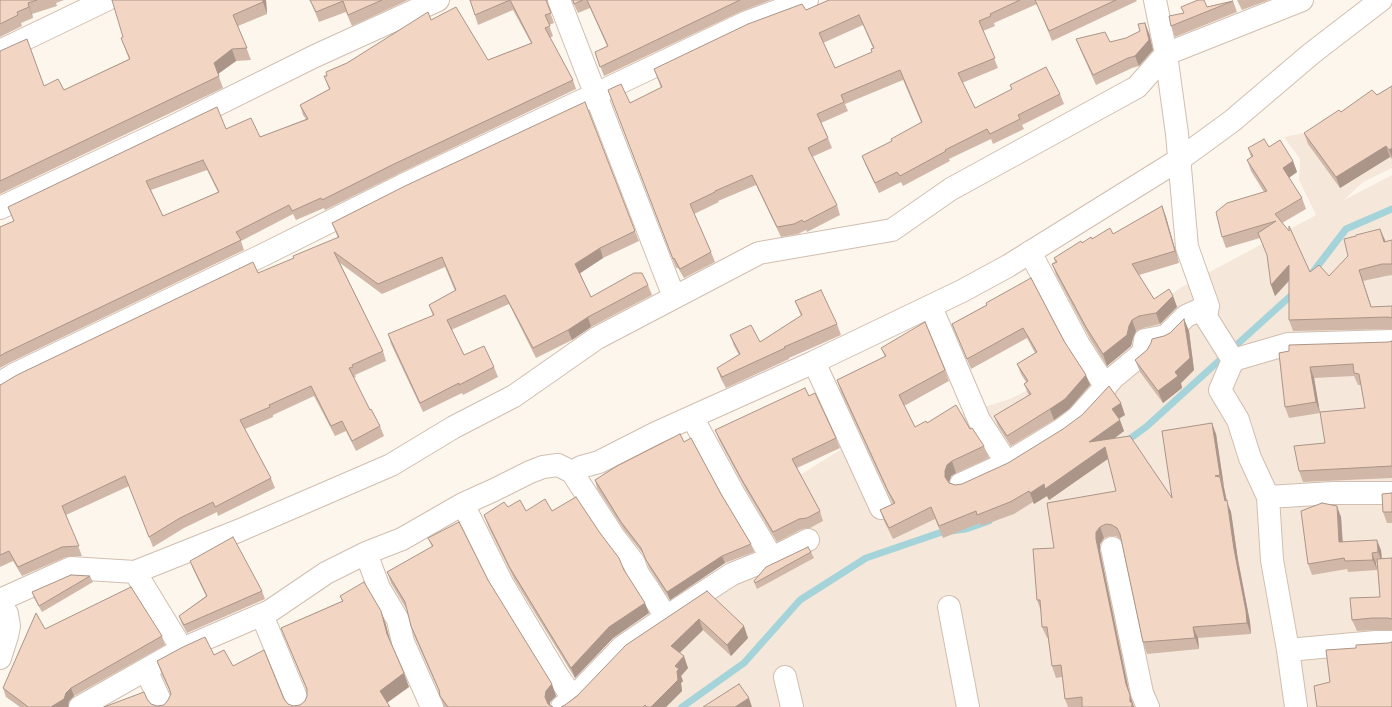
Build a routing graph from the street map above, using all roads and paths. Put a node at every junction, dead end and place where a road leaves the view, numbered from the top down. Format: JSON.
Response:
{"nodes":[{"id":1,"x":106,"y":0,"type":"edge"},
{"id":2,"x":438,"y":0,"type":"edge"},
{"id":3,"x":559,"y":0,"type":"edge"},
{"id":4,"x":807,"y":0,"type":"edge"},
{"id":5,"x":1155,"y":0,"type":"edge"},
{"id":6,"x":1302,"y":0,"type":"edge"},
{"id":7,"x":1381,"y":0,"type":"edge"},
{"id":8,"x":0,"y":51,"type":"edge"},
{"id":9,"x":1166,"y":54,"type":"junction"},
{"id":10,"x":596,"y":94,"type":"junction"},
{"id":11,"x":1180,"y":159,"type":"junction"},
{"id":12,"x":0,"y":208,"type":"edge"},
{"id":13,"x":1030,"y":252,"type":"junction"},
{"id":14,"x":674,"y":297,"type":"junction"},
{"id":15,"x":1208,"y":306,"type":"junction"},
{"id":16,"x":930,"y":307,"type":"junction"},
{"id":17,"x":1392,"y":341,"type":"edge"},
{"id":18,"x":1233,"y":360,"type":"junction"},
{"id":19,"x":814,"y":362,"type":"junction"},
{"id":20,"x":0,"y":383,"type":"edge"},
{"id":21,"x":1106,"y":386,"type":"junction"},
{"id":22,"x":692,"y":417,"type":"junction"},
{"id":23,"x":1007,"y":463,"type":"junction"},
{"id":24,"x":572,"y":472,"type":"junction"},
{"id":25,"x":960,"y":484,"type":"edge"},
{"id":26,"x":1392,"y":493,"type":"edge"},
{"id":27,"x":1268,"y":497,"type":"junction"},
{"id":28,"x":463,"y":504,"type":"junction"},
{"id":29,"x":881,"y":508,"type":"edge"},
{"id":30,"x":808,"y":540,"type":"dead end"},
{"id":31,"x":1112,"y":548,"type":"dead end"},
{"id":32,"x":366,"y":553,"type":"junction"},
{"id":33,"x":772,"y":558,"type":"junction"},
{"id":34,"x":135,"y":572,"type":"junction"},
{"id":35,"x":0,"y":602,"type":"edge"},
{"id":36,"x":949,"y":607,"type":"dead end"},
{"id":37,"x":262,"y":614,"type":"junction"},
{"id":38,"x":666,"y":617,"type":"junction"},
{"id":39,"x":1392,"y":642,"type":"edge"},
{"id":40,"x":182,"y":648,"type":"junction"},
{"id":41,"x":1288,"y":650,"type":"junction"},
{"id":42,"x":1,"y":653,"type":"edge"},
{"id":43,"x":146,"y":670,"type":"junction"},
{"id":44,"x":785,"y":677,"type":"dead end"},
{"id":45,"x":568,"y":703,"type":"edge"},
{"id":46,"x":80,"y":707,"type":"edge"},
{"id":47,"x":163,"y":707,"type":"edge"},
{"id":48,"x":300,"y":707,"type":"edge"},
{"id":49,"x":432,"y":707,"type":"edge"},
{"id":50,"x":792,"y":707,"type":"edge"},
{"id":51,"x":968,"y":707,"type":"edge"},
{"id":52,"x":1148,"y":707,"type":"edge"},
{"id":53,"x":1296,"y":707,"type":"edge"}],
"edges":[{"from":1,"to":8,"type":"street"},
{"from":2,"to":12,"type":"street"},
{"from":3,"to":10,"type":"street"},
{"from":4,"to":10,"type":"street"},
{"from":5,"to":9,"type":"street"},
{"from":6,"to":9,"type":"street"},
{"from":7,"to":11,"type":"street"},
{"from":9,"to":11,"type":"street"},
{"from":9,"to":14,"type":"street"},
{"from":10,"to":14,"type":"street"},
{"from":10,"to":20,"type":"street"},
{"from":11,"to":13,"type":"street"},
{"from":11,"to":15,"type":"street"},
{"from":13,"to":16,"type":"street"},
{"from":13,"to":21,"type":"street"},
{"from":14,"to":34,"type":"street"},
{"from":15,"to":18,"type":"street"},
{"from":15,"to":21,"type":"street"},
{"from":16,"to":19,"type":"street"},
{"from":16,"to":23,"type":"street"},
{"from":17,"to":18,"type":"street"},
{"from":18,"to":27,"type":"street"},
{"from":19,"to":22,"type":"street"},
{"from":19,"to":29,"type":"street"},
{"from":21,"to":23,"type":"street"},
{"from":22,"to":24,"type":"street"},
{"from":22,"to":33,"type":"street"},
{"from":23,"to":25,"type":"street"},
{"from":24,"to":28,"type":"street"},
{"from":24,"to":38,"type":"street"},
{"from":26,"to":27,"type":"street"},
{"from":27,"to":41,"type":"street"},
{"from":28,"to":32,"type":"street"},
{"from":28,"to":45,"type":"street"},
{"from":30,"to":33,"type":"street"},
{"from":31,"to":52,"type":"street"},
{"from":32,"to":37,"type":"street"},
{"from":32,"to":49,"type":"street"},
{"from":33,"to":38,"type":"street"},
{"from":34,"to":35,"type":"street"},
{"from":34,"to":40,"type":"street"},
{"from":35,"to":42,"type":"street"},
{"from":36,"to":51,"type":"street"},
{"from":37,"to":40,"type":"street"},
{"from":37,"to":48,"type":"street"},
{"from":38,"to":45,"type":"street"},
{"from":39,"to":41,"type":"street"},
{"from":40,"to":43,"type":"street"},
{"from":41,"to":53,"type":"street"},
{"from":43,"to":46,"type":"street"},
{"from":43,"to":47,"type":"street"},
{"from":44,"to":50,"type":"street"}]}
